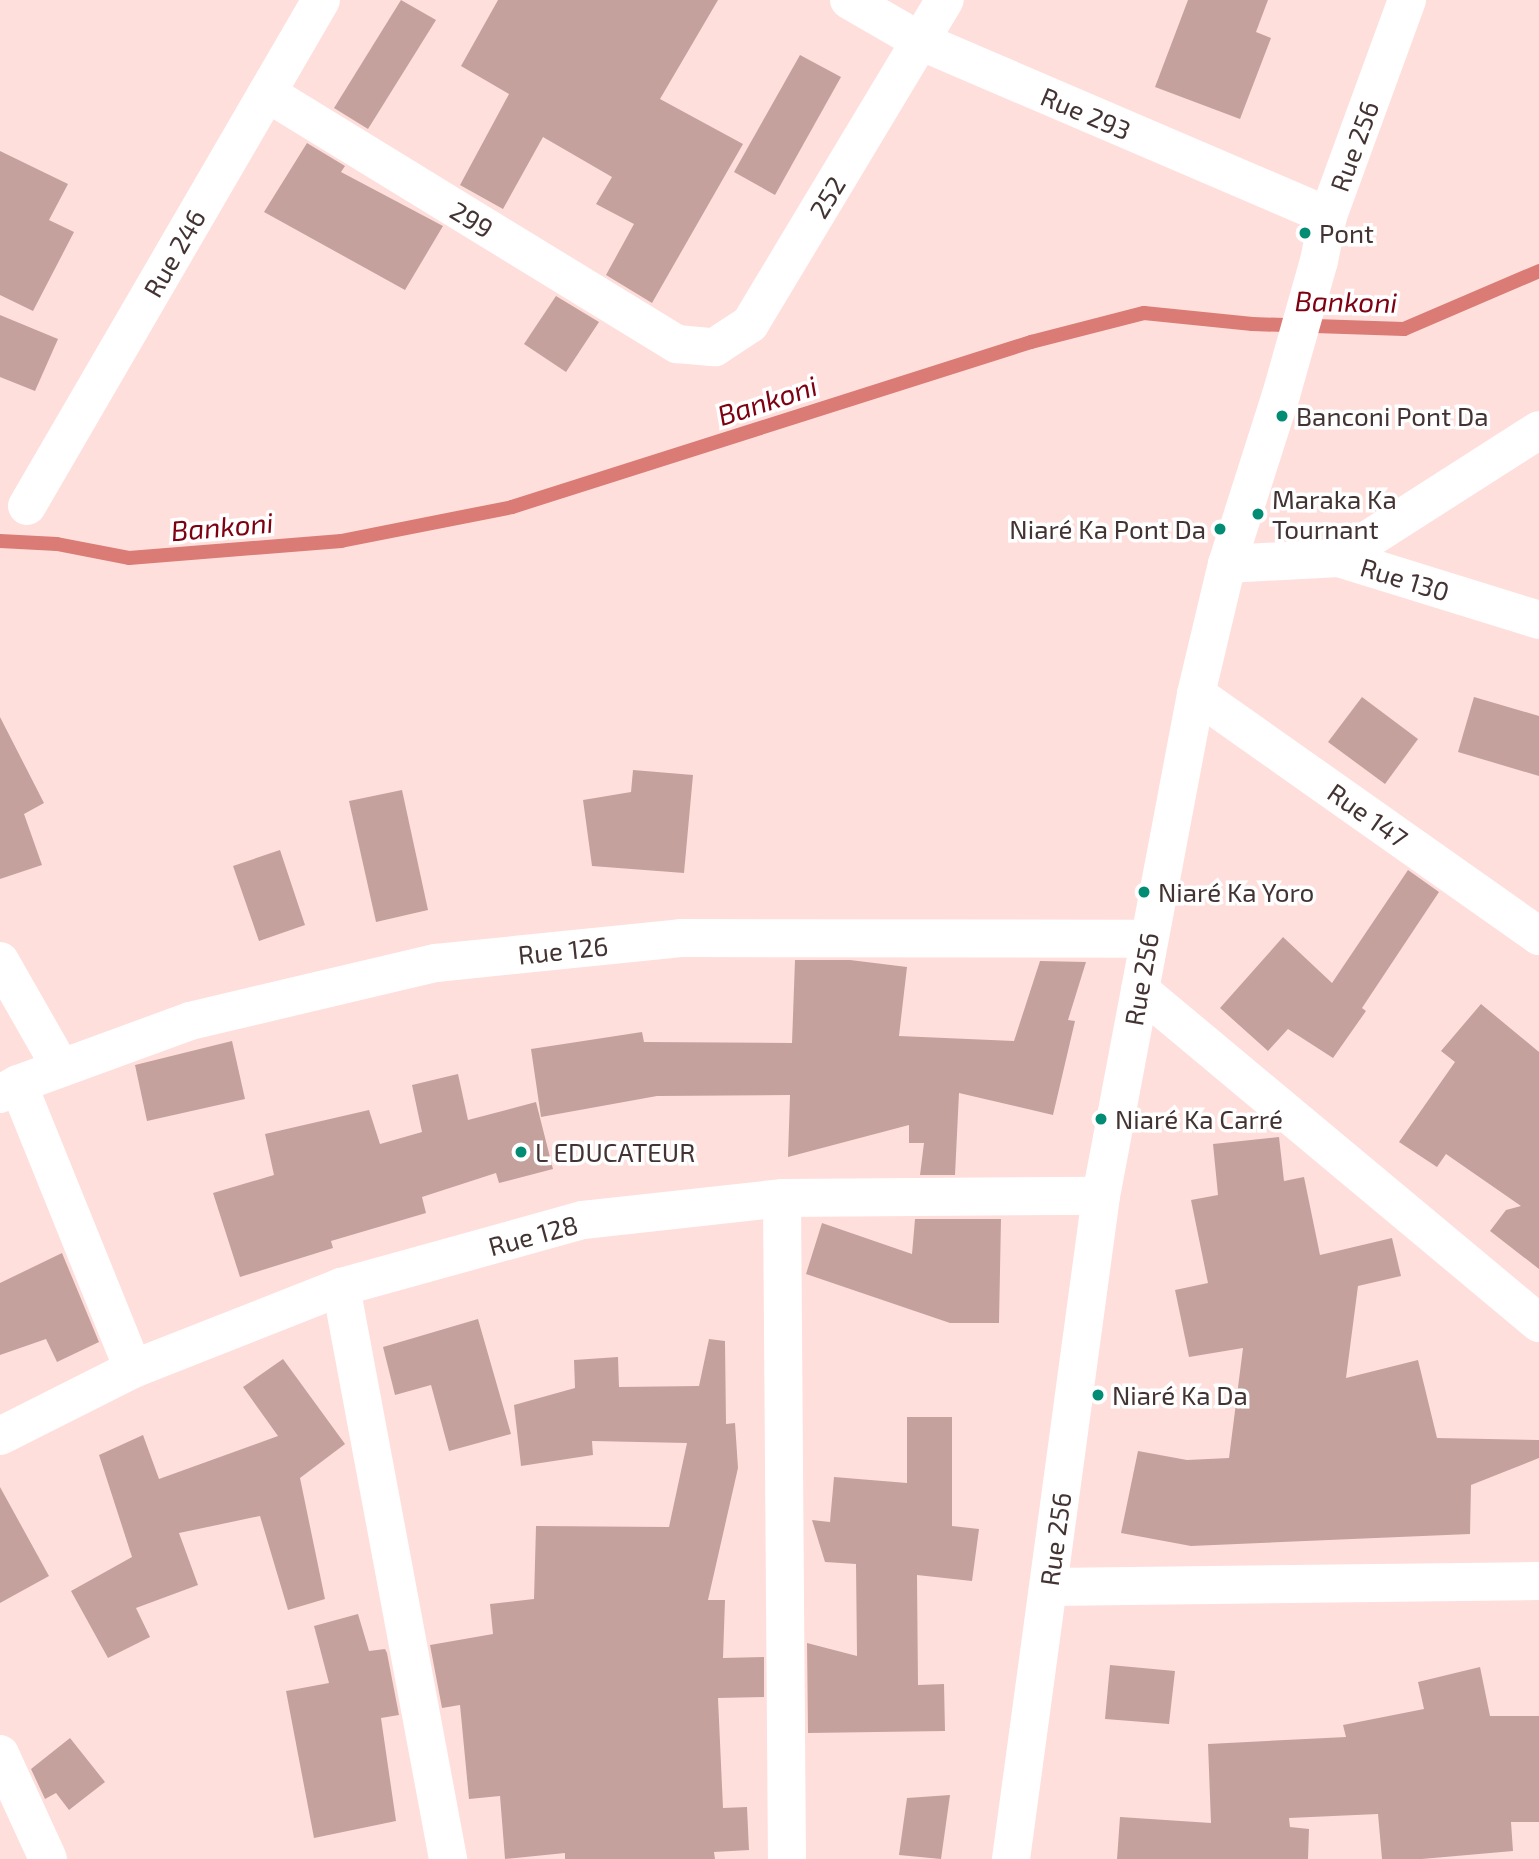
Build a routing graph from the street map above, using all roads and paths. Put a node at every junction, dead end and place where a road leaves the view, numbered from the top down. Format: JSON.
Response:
{"nodes":[{"id":1,"x":321,"y":0,"type":"edge"},
{"id":2,"x":849,"y":0,"type":"edge"},
{"id":3,"x":944,"y":0,"type":"edge"},
{"id":4,"x":1407,"y":0,"type":"edge"},
{"id":5,"x":920,"y":41,"type":"junction"},
{"id":6,"x":267,"y":93,"type":"junction"},
{"id":7,"x":1328,"y":216,"type":"junction"},
{"id":8,"x":677,"y":344,"type":"joint"},
{"id":9,"x":1539,"y":429,"type":"edge"},
{"id":10,"x":27,"y":506,"type":"dead end"},
{"id":11,"x":1339,"y":558,"type":"junction"},
{"id":12,"x":1227,"y":564,"type":"junction"},
{"id":13,"x":1539,"y":620,"type":"edge"},
{"id":14,"x":1196,"y":694,"type":"junction"},
{"id":15,"x":1539,"y":936,"type":"edge"},
{"id":16,"x":1147,"y":939,"type":"junction"},
{"id":17,"x":0,"y":961,"type":"edge"},
{"id":18,"x":1140,"y":990,"type":"junction"},
{"id":19,"x":61,"y":1068,"type":"junction"},
{"id":20,"x":9,"y":1089,"type":"edge"},
{"id":21,"x":1101,"y":1196,"type":"junction"},
{"id":22,"x":782,"y":1198,"type":"junction"},
{"id":23,"x":341,"y":1287,"type":"junction"},
{"id":24,"x":1539,"y":1323,"type":"edge"},
{"id":25,"x":133,"y":1369,"type":"junction"},
{"id":26,"x":0,"y":1436,"type":"edge"},
{"id":27,"x":1539,"y":1581,"type":"edge"},
{"id":28,"x":1049,"y":1587,"type":"junction"},
{"id":29,"x":0,"y":1754,"type":"edge"},
{"id":30,"x":48,"y":1859,"type":"edge"},
{"id":31,"x":448,"y":1859,"type":"edge"},
{"id":32,"x":787,"y":1859,"type":"edge"},
{"id":33,"x":1011,"y":1859,"type":"edge"}],
"edges":[{"from":1,"to":6,"type":"street","name":"Rue 246"},
{"from":2,"to":5,"type":"street","name":"Rue 293"},
{"from":3,"to":5,"type":"street","name":"252"},
{"from":4,"to":7,"type":"street","name":"Rue 256"},
{"from":5,"to":7,"type":"street","name":"Rue 293"},
{"from":5,"to":8,"type":"street","name":"252"},
{"from":6,"to":8,"type":"street","name":"299"},
{"from":6,"to":10,"type":"street","name":"Rue 246"},
{"from":7,"to":12,"type":"street","name":"Rue 256"},
{"from":9,"to":11,"type":"street"},
{"from":11,"to":12,"type":"street","name":"Rue 130"},
{"from":11,"to":13,"type":"street","name":"Rue 130"},
{"from":12,"to":14,"type":"street","name":"Rue 256"},
{"from":14,"to":15,"type":"street","name":"Rue 147"},
{"from":14,"to":16,"type":"street","name":"Rue 256"},
{"from":16,"to":18,"type":"street","name":"Rue 256"},
{"from":16,"to":19,"type":"street","name":"Rue 126"},
{"from":17,"to":19,"type":"street"},
{"from":18,"to":21,"type":"street","name":"Rue 256"},
{"from":18,"to":24,"type":"street"},
{"from":19,"to":20,"type":"street","name":"Rue 126"},
{"from":20,"to":25,"type":"street"},
{"from":21,"to":22,"type":"street","name":"Rue 128"},
{"from":21,"to":28,"type":"street","name":"Rue 256"},
{"from":22,"to":23,"type":"street","name":"Rue 128"},
{"from":22,"to":32,"type":"street"},
{"from":23,"to":25,"type":"street","name":"Rue 128"},
{"from":23,"to":31,"type":"street"},
{"from":25,"to":26,"type":"street","name":"Rue 128"},
{"from":27,"to":28,"type":"street"},
{"from":28,"to":33,"type":"street","name":"Rue 256"},
{"from":29,"to":30,"type":"street"}]}
